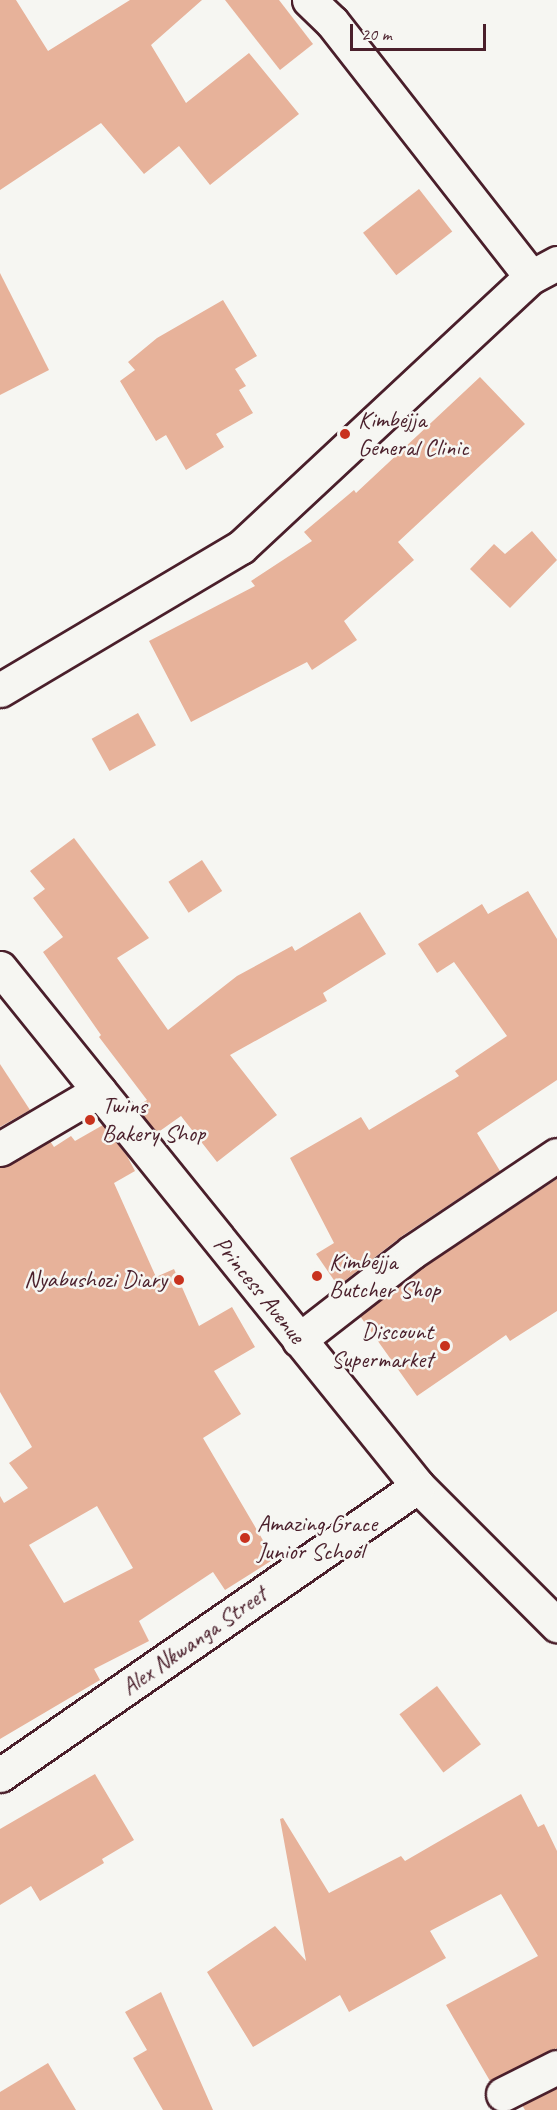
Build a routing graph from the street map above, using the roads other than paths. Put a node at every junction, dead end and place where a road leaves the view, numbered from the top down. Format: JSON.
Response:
{"nodes":[{"id":1,"x":309,"y":0,"type":"edge"},
{"id":2,"x":544,"y":270,"type":"edge"},
{"id":3,"x":0,"y":690,"type":"edge"},
{"id":4,"x":0,"y":968,"type":"edge"},
{"id":5,"x":99,"y":1091,"type":"junction"},
{"id":6,"x":0,"y":1149,"type":"edge"},
{"id":7,"x":557,"y":1155,"type":"edge"},
{"id":8,"x":299,"y":1340,"type":"junction"},
{"id":9,"x":418,"y":1486,"type":"junction"},
{"id":10,"x":557,"y":1625,"type":"edge"},
{"id":11,"x":0,"y":1775,"type":"edge"},
{"id":12,"x":557,"y":2067,"type":"edge"},
{"id":13,"x":502,"y":2094,"type":"dead end"}],
"edges":[{"from":1,"to":2,"type":"street"},
{"from":2,"to":3,"type":"street"},
{"from":4,"to":5,"type":"street","name":"Princess Avenue"},
{"from":5,"to":6,"type":"street"},
{"from":5,"to":8,"type":"street","name":"Princess Avenue"},
{"from":7,"to":8,"type":"street"},
{"from":8,"to":9,"type":"street","name":"Princess Avenue"},
{"from":9,"to":10,"type":"street","name":"Princess Avenue"},
{"from":9,"to":11,"type":"street","name":"Alex Nkwanga Street"},
{"from":12,"to":13,"type":"street"}]}
